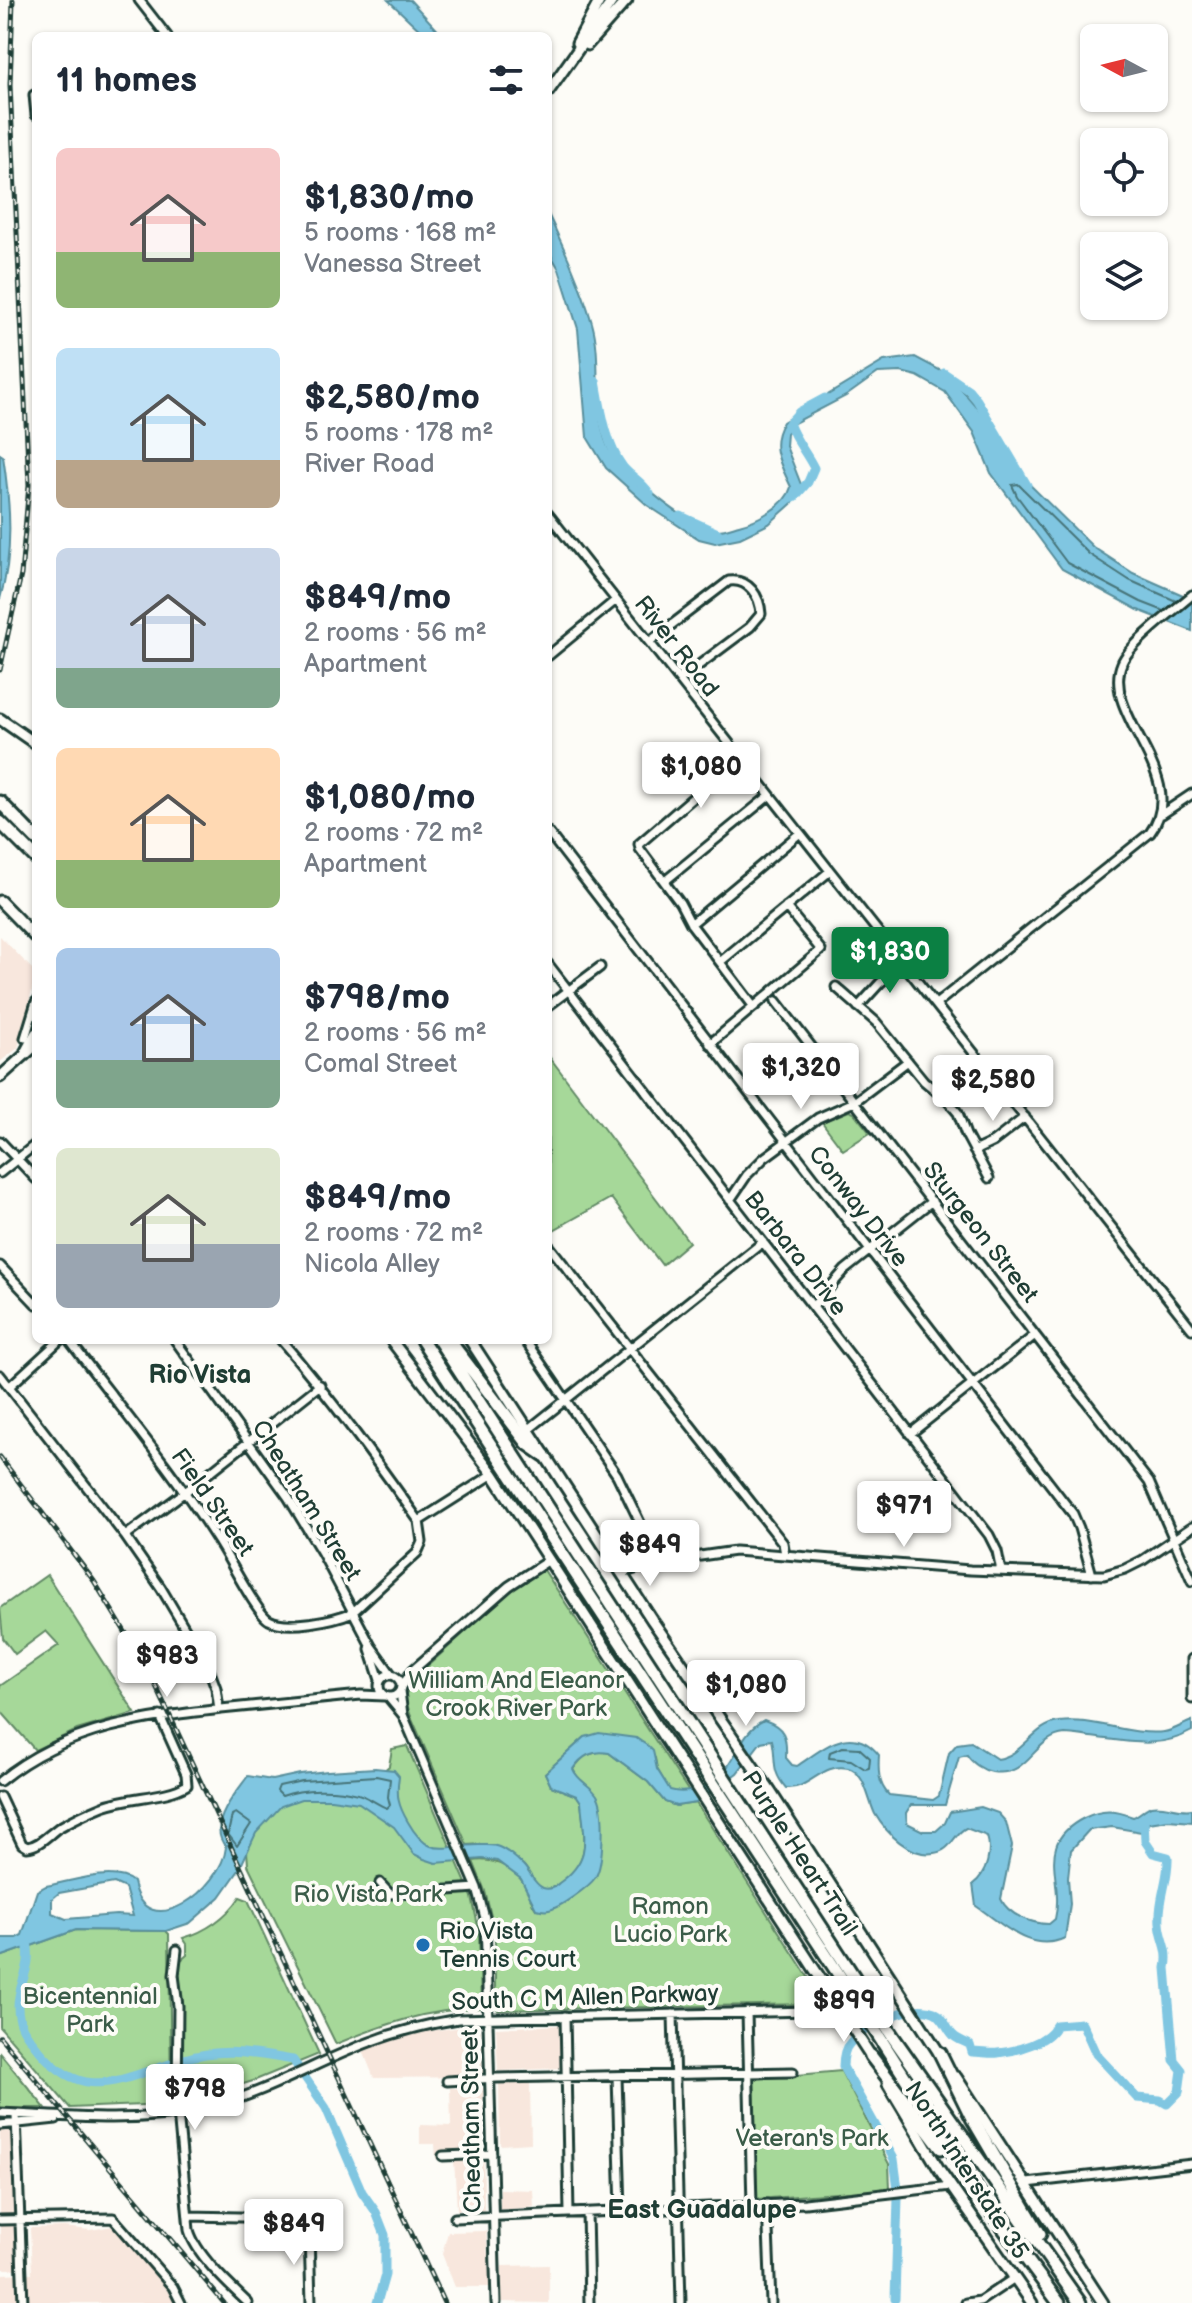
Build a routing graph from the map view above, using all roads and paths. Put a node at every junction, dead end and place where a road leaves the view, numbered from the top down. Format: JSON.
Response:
{"nodes":[{"id":1,"x":139,"y":0,"type":"edge"},
{"id":2,"x":600,"y":0,"type":"edge"},
{"id":3,"x":613,"y":0,"type":"edge"},
{"id":4,"x":627,"y":0,"type":"edge"},
{"id":5,"x":164,"y":32,"type":"edge"},
{"id":6,"x":556,"y":80,"type":"junction"},
{"id":7,"x":552,"y":86,"type":"edge"},
{"id":8,"x":552,"y":519,"type":"edge"},
{"id":9,"x":1192,"y":595,"type":"edge"},
{"id":10,"x":616,"y":600,"type":"junction"},
{"id":11,"x":649,"y":642,"type":"junction"},
{"id":12,"x":552,"y":653,"type":"edge"},
{"id":13,"x":679,"y":680,"type":"junction"},
{"id":14,"x":0,"y":719,"type":"edge"},
{"id":15,"x":32,"y":741,"type":"edge"},
{"id":16,"x":740,"y":757,"type":"junction"},
{"id":17,"x":1192,"y":794,"type":"edge"},
{"id":18,"x":770,"y":795,"type":"junction"},
{"id":19,"x":0,"y":802,"type":"edge"},
{"id":20,"x":1162,"y":814,"type":"junction"},
{"id":21,"x":0,"y":822,"type":"edge"},
{"id":22,"x":800,"y":833,"type":"junction"},
{"id":23,"x":32,"y":835,"type":"edge"},
{"id":24,"x":552,"y":837,"type":"edge"},
{"id":25,"x":32,"y":854,"type":"edge"},
{"id":26,"x":830,"y":871,"type":"junction"},
{"id":27,"x":665,"y":881,"type":"junction"},
{"id":28,"x":0,"y":901,"type":"edge"},
{"id":29,"x":786,"y":907,"type":"junction"},
{"id":30,"x":691,"y":924,"type":"junction"},
{"id":31,"x":32,"y":934,"type":"edge"},
{"id":32,"x":720,"y":962,"type":"junction"},
{"id":33,"x":904,"y":964,"type":"junction"},
{"id":34,"x":600,"y":967,"type":"dead end"},
{"id":35,"x":552,"y":969,"type":"edge"},
{"id":36,"x":836,"y":987,"type":"dead end"},
{"id":37,"x":568,"y":991,"type":"junction"},
{"id":38,"x":776,"y":1001,"type":"dead end"},
{"id":39,"x":552,"y":1003,"type":"edge"},
{"id":40,"x":936,"y":1004,"type":"junction"},
{"id":41,"x":754,"y":1007,"type":"junction"},
{"id":42,"x":858,"y":1007,"type":"junction"},
{"id":43,"x":32,"y":1015,"type":"edge"},
{"id":44,"x":25,"y":1038,"type":"dead end"},
{"id":45,"x":710,"y":1044,"type":"junction"},
{"id":46,"x":32,"y":1048,"type":"edge"},
{"id":47,"x":31,"y":1053,"type":"edge"},
{"id":48,"x":908,"y":1061,"type":"junction"},
{"id":49,"x":0,"y":1076,"type":"edge"},
{"id":50,"x":854,"y":1102,"type":"junction"},
{"id":51,"x":1025,"y":1117,"type":"junction"},
{"id":52,"x":0,"y":1141,"type":"edge"},
{"id":53,"x":785,"y":1143,"type":"junction"},
{"id":54,"x":32,"y":1147,"type":"edge"},
{"id":55,"x":974,"y":1151,"type":"junction"},
{"id":56,"x":18,"y":1159,"type":"junction"},
{"id":57,"x":0,"y":1173,"type":"edge"},
{"id":58,"x":32,"y":1175,"type":"edge"},
{"id":59,"x":989,"y":1178,"type":"dead end"},
{"id":60,"x":730,"y":1200,"type":"junction"},
{"id":61,"x":932,"y":1201,"type":"junction"},
{"id":62,"x":763,"y":1242,"type":"junction"},
{"id":63,"x":552,"y":1250,"type":"edge"},
{"id":64,"x":870,"y":1251,"type":"junction"},
{"id":65,"x":0,"y":1266,"type":"edge"},
{"id":66,"x":32,"y":1300,"type":"edge"},
{"id":67,"x":813,"y":1306,"type":"junction"},
{"id":68,"x":1192,"y":1329,"type":"edge"},
{"id":69,"x":1035,"y":1335,"type":"junction"},
{"id":70,"x":56,"y":1344,"type":"edge"},
{"id":71,"x":72,"y":1344,"type":"edge"},
{"id":72,"x":178,"y":1344,"type":"edge"},
{"id":73,"x":284,"y":1344,"type":"edge"},
{"id":74,"x":394,"y":1344,"type":"edge"},
{"id":75,"x":425,"y":1344,"type":"edge"},
{"id":76,"x":442,"y":1344,"type":"edge"},
{"id":77,"x":452,"y":1344,"type":"edge"},
{"id":78,"x":473,"y":1344,"type":"edge"},
{"id":79,"x":528,"y":1344,"type":"edge"},
{"id":80,"x":630,"y":1350,"type":"junction"},
{"id":81,"x":0,"y":1375,"type":"edge"},
{"id":82,"x":320,"y":1385,"type":"junction"},
{"id":83,"x":972,"y":1385,"type":"junction"},
{"id":84,"x":10,"y":1386,"type":"junction"},
{"id":85,"x":567,"y":1401,"type":"junction"},
{"id":86,"x":528,"y":1430,"type":"junction"},
{"id":87,"x":910,"y":1434,"type":"junction"},
{"id":88,"x":248,"y":1440,"type":"junction"},
{"id":89,"x":544,"y":1455,"type":"junction"},
{"id":90,"x":493,"y":1474,"type":"junction"},
{"id":91,"x":185,"y":1492,"type":"junction"},
{"id":92,"x":419,"y":1521,"type":"junction"},
{"id":93,"x":1192,"y":1527,"type":"edge"},
{"id":94,"x":125,"y":1536,"type":"junction"},
{"id":95,"x":1172,"y":1540,"type":"junction"},
{"id":96,"x":785,"y":1554,"type":"junction"},
{"id":97,"x":549,"y":1560,"type":"junction"},
{"id":98,"x":659,"y":1562,"type":"junction"},
{"id":99,"x":1001,"y":1571,"type":"junction"},
{"id":100,"x":621,"y":1573,"type":"junction"},
{"id":101,"x":1092,"y":1575,"type":"junction"},
{"id":102,"x":1192,"y":1581,"type":"edge"},
{"id":103,"x":353,"y":1612,"type":"junction"},
{"id":104,"x":371,"y":1646,"type":"junction"},
{"id":105,"x":1192,"y":1659,"type":"edge"},
{"id":106,"x":413,"y":1670,"type":"junction"},
{"id":107,"x":394,"y":1675,"type":"junction"},
{"id":108,"x":380,"y":1682,"type":"junction"},
{"id":109,"x":401,"y":1689,"type":"junction"},
{"id":110,"x":361,"y":1695,"type":"junction"},
{"id":111,"x":386,"y":1696,"type":"junction"},
{"id":112,"x":1192,"y":1699,"type":"edge"},
{"id":113,"x":219,"y":1709,"type":"junction"},
{"id":114,"x":403,"y":1715,"type":"junction"},
{"id":115,"x":160,"y":1716,"type":"junction"},
{"id":116,"x":0,"y":1781,"type":"edge"},
{"id":117,"x":0,"y":1797,"type":"edge"},
{"id":118,"x":380,"y":1883,"type":"dead end"},
{"id":119,"x":477,"y":1888,"type":"junction"},
{"id":120,"x":177,"y":1950,"type":"dead end"},
{"id":121,"x":840,"y":2005,"type":"junction"},
{"id":122,"x":867,"y":2007,"type":"junction"},
{"id":123,"x":747,"y":2012,"type":"junction"},
{"id":124,"x":673,"y":2014,"type":"junction"},
{"id":125,"x":565,"y":2016,"type":"junction"},
{"id":126,"x":489,"y":2017,"type":"junction"},
{"id":127,"x":888,"y":2041,"type":"junction"},
{"id":128,"x":937,"y":2049,"type":"junction"},
{"id":129,"x":870,"y":2055,"type":"junction"},
{"id":130,"x":793,"y":2072,"type":"dead end"},
{"id":131,"x":748,"y":2073,"type":"junction"},
{"id":132,"x":675,"y":2075,"type":"junction"},
{"id":133,"x":617,"y":2076,"type":"junction"},
{"id":134,"x":566,"y":2077,"type":"junction"},
{"id":135,"x":490,"y":2079,"type":"junction"},
{"id":136,"x":447,"y":2081,"type":"dead end"},
{"id":137,"x":0,"y":2113,"type":"edge"},
{"id":138,"x":178,"y":2113,"type":"junction"},
{"id":139,"x":16,"y":2115,"type":"junction"},
{"id":140,"x":58,"y":2118,"type":"junction"},
{"id":141,"x":0,"y":2125,"type":"edge"},
{"id":142,"x":18,"y":2125,"type":"junction"},
{"id":143,"x":492,"y":2154,"type":"junction"},
{"id":144,"x":443,"y":2156,"type":"dead end"},
{"id":145,"x":1189,"y":2164,"type":"edge"},
{"id":146,"x":1192,"y":2173,"type":"edge"},
{"id":147,"x":1027,"y":2183,"type":"junction"},
{"id":148,"x":951,"y":2186,"type":"junction"},
{"id":149,"x":985,"y":2203,"type":"junction"},
{"id":150,"x":767,"y":2204,"type":"junction"},
{"id":151,"x":752,"y":2205,"type":"junction"},
{"id":152,"x":678,"y":2208,"type":"junction"},
{"id":153,"x":621,"y":2211,"type":"junction"},
{"id":154,"x":587,"y":2212,"type":"junction"},
{"id":155,"x":569,"y":2213,"type":"junction"},
{"id":156,"x":188,"y":2216,"type":"junction"},
{"id":157,"x":493,"y":2216,"type":"junction"},
{"id":158,"x":455,"y":2218,"type":"dead end"},
{"id":159,"x":0,"y":2220,"type":"edge"},
{"id":160,"x":21,"y":2220,"type":"junction"},
{"id":161,"x":1013,"y":2279,"type":"junction"},
{"id":162,"x":1078,"y":2300,"type":"edge"},
{"id":163,"x":23,"y":2303,"type":"edge"},
{"id":164,"x":181,"y":2303,"type":"edge"},
{"id":165,"x":248,"y":2303,"type":"edge"},
{"id":166,"x":311,"y":2303,"type":"edge"},
{"id":167,"x":496,"y":2303,"type":"edge"},
{"id":168,"x":589,"y":2303,"type":"edge"},
{"id":169,"x":681,"y":2303,"type":"edge"},
{"id":170,"x":771,"y":2303,"type":"edge"},
{"id":171,"x":966,"y":2303,"type":"edge"},
{"id":172,"x":1032,"y":2303,"type":"edge"},
{"id":173,"x":1059,"y":2303,"type":"edge"},
{"id":174,"x":1103,"y":2303,"type":"edge"}],
"edges":[{"from":1,"to":5,"type":"street"},
{"from":2,"to":6,"type":"main road"},
{"from":3,"to":6,"type":"main road"},
{"from":4,"to":6,"type":"main road"},
{"from":6,"to":7,"type":"main road"},
{"from":8,"to":10,"type":"street","name":"River Road"},
{"from":9,"to":20,"type":"street"},
{"from":10,"to":11,"type":"street","name":"River Road"},
{"from":10,"to":12,"type":"street"},
{"from":11,"to":13,"type":"street","name":"River Road"},
{"from":11,"to":13,"type":"street"},
{"from":13,"to":16,"type":"street","name":"River Road"},
{"from":14,"to":15,"type":"main road"},
{"from":16,"to":18,"type":"street","name":"River Road"},
{"from":16,"to":27,"type":"street"},
{"from":17,"to":20,"type":"street"},
{"from":18,"to":22,"type":"street","name":"River Road"},
{"from":18,"to":27,"type":"street"},
{"from":19,"to":23,"type":"highway"},
{"from":20,"to":40,"type":"street"},
{"from":21,"to":25,"type":"highway"},
{"from":22,"to":26,"type":"street","name":"River Road"},
{"from":22,"to":30,"type":"street"},
{"from":24,"to":45,"type":"street","name":"Conway Drive"},
{"from":26,"to":29,"type":"street"},
{"from":26,"to":33,"type":"street","name":"River Road"},
{"from":27,"to":30,"type":"street"},
{"from":28,"to":31,"type":"main road"},
{"from":29,"to":32,"type":"street"},
{"from":29,"to":41,"type":"street"},
{"from":30,"to":32,"type":"street"},
{"from":32,"to":41,"type":"street"},
{"from":33,"to":40,"type":"street","name":"River Road"},
{"from":33,"to":42,"type":"street"},
{"from":34,"to":37,"type":"street"},
{"from":35,"to":37,"type":"street","name":"Barbara Drive"},
{"from":36,"to":42,"type":"street"},
{"from":37,"to":39,"type":"street"},
{"from":37,"to":60,"type":"street","name":"Barbara Drive"},
{"from":38,"to":50,"type":"street","name":"Sturgeon Street"},
{"from":40,"to":51,"type":"street","name":"River Road"},
{"from":41,"to":45,"type":"street"},
{"from":42,"to":48,"type":"street"},
{"from":43,"to":44,"type":"street"},
{"from":45,"to":53,"type":"street","name":"Conway Drive"},
{"from":46,"to":49,"type":"main road"},
{"from":47,"to":49,"type":"main road"},
{"from":48,"to":50,"type":"street"},
{"from":48,"to":55,"type":"street"},
{"from":50,"to":53,"type":"street"},
{"from":50,"to":61,"type":"street","name":"Sturgeon Street"},
{"from":51,"to":55,"type":"street"},
{"from":51,"to":68,"type":"street","name":"River Road"},
{"from":52,"to":56,"type":"street"},
{"from":53,"to":60,"type":"street"},
{"from":53,"to":64,"type":"street","name":"Conway Drive"},
{"from":54,"to":56,"type":"street"},
{"from":55,"to":59,"type":"street"},
{"from":56,"to":57,"type":"street"},
{"from":56,"to":58,"type":"street"},
{"from":60,"to":62,"type":"street","name":"Barbara Drive"},
{"from":61,"to":64,"type":"street"},
{"from":61,"to":69,"type":"street","name":"Sturgeon Street"},
{"from":62,"to":67,"type":"street","name":"Barbara Drive"},
{"from":62,"to":80,"type":"street"},
{"from":63,"to":80,"type":"street"},
{"from":64,"to":67,"type":"street"},
{"from":64,"to":83,"type":"street","name":"Conway Drive"},
{"from":65,"to":66,"type":"street"},
{"from":67,"to":87,"type":"street","name":"Barbara Drive"},
{"from":69,"to":83,"type":"street"},
{"from":69,"to":95,"type":"street","name":"Sturgeon Street"},
{"from":70,"to":84,"type":"street"},
{"from":71,"to":91,"type":"street","name":"Field Street"},
{"from":72,"to":88,"type":"street","name":"Cheatham Street"},
{"from":73,"to":82,"type":"street"},
{"from":74,"to":90,"type":"main road","name":"North Interstate 35"},
{"from":75,"to":122,"type":"highway","name":"Purple Heart Trail"},
{"from":76,"to":122,"type":"highway","name":"Purple Heart Trail"},
{"from":77,"to":89,"type":"highway"},
{"from":78,"to":86,"type":"main road","name":"North Interstate 35"},
{"from":79,"to":85,"type":"street"},
{"from":80,"to":85,"type":"street"},
{"from":80,"to":96,"type":"street"},
{"from":81,"to":84,"type":"street"},
{"from":82,"to":88,"type":"street"},
{"from":82,"to":92,"type":"street"},
{"from":83,"to":87,"type":"street"},
{"from":83,"to":101,"type":"street","name":"Conway Drive"},
{"from":84,"to":94,"type":"street"},
{"from":85,"to":86,"type":"street"},
{"from":85,"to":98,"type":"street"},
{"from":86,"to":89,"type":"main road","name":"North Interstate 35"},
{"from":87,"to":99,"type":"street","name":"Barbara Drive"},
{"from":88,"to":91,"type":"street"},
{"from":88,"to":103,"type":"street","name":"Cheatham Street"},
{"from":89,"to":100,"type":"main road","name":"North Interstate 35"},
{"from":90,"to":92,"type":"street"},
{"from":90,"to":97,"type":"main road","name":"North Interstate 35"},
{"from":91,"to":94,"type":"street"},
{"from":91,"to":103,"type":"street","name":"Field Street"},
{"from":92,"to":103,"type":"street"},
{"from":93,"to":95,"type":"street"},
{"from":94,"to":113,"type":"street"},
{"from":95,"to":101,"type":"street"},
{"from":95,"to":102,"type":"street","name":"Sturgeon Street"},
{"from":96,"to":98,"type":"street"},
{"from":96,"to":99,"type":"street"},
{"from":97,"to":106,"type":"street"},
{"from":97,"to":121,"type":"main road","name":"North Interstate 35"},
{"from":98,"to":100,"type":"street"},
{"from":99,"to":101,"type":"street"},
{"from":100,"to":128,"type":"main road","name":"North Interstate 35"},
{"from":103,"to":104,"type":"street","name":"Cheatham Street"},
{"from":104,"to":107,"type":"street","name":"Cheatham Street"},
{"from":104,"to":108,"type":"street","name":"Cheatham Street"},
{"from":105,"to":112,"type":"street"},
{"from":106,"to":107,"type":"street"},
{"from":106,"to":109,"type":"street"},
{"from":107,"to":108,"type":"street"},
{"from":107,"to":109,"type":"street","name":"Cheatham Street"},
{"from":108,"to":110,"type":"street"},
{"from":108,"to":111,"type":"street","name":"Cheatham Street"},
{"from":109,"to":111,"type":"street"},
{"from":109,"to":114,"type":"street","name":"Cheatham Street"},
{"from":110,"to":111,"type":"street"},
{"from":110,"to":113,"type":"street"},
{"from":111,"to":114,"type":"street","name":"Cheatham Street"},
{"from":113,"to":115,"type":"street"},
{"from":114,"to":119,"type":"street","name":"Cheatham Street"},
{"from":115,"to":116,"type":"street"},
{"from":115,"to":117,"type":"street"},
{"from":118,"to":119,"type":"street"},
{"from":119,"to":126,"type":"street","name":"Cheatham Street"},
{"from":120,"to":138,"type":"street"},
{"from":121,"to":123,"type":"street","name":"South C M Allen Parkway"},
{"from":121,"to":129,"type":"main road","name":"North Interstate 35"},
{"from":122,"to":127,"type":"highway","name":"Purple Heart Trail"},
{"from":123,"to":124,"type":"street","name":"South C M Allen Parkway"},
{"from":123,"to":131,"type":"street"},
{"from":124,"to":125,"type":"street","name":"South C M Allen Parkway"},
{"from":124,"to":132,"type":"street"},
{"from":125,"to":126,"type":"street","name":"South C M Allen Parkway"},
{"from":125,"to":134,"type":"street"},
{"from":126,"to":135,"type":"street","name":"Cheatham Street"},
{"from":126,"to":138,"type":"street","name":"South C M Allen Parkway"},
{"from":127,"to":149,"type":"highway","name":"Purple Heart Trail"},
{"from":127,"to":162,"type":"highway","name":"Purple Heart Trail"},
{"from":128,"to":147,"type":"main road","name":"North Interstate 35"},
{"from":128,"to":162,"type":"highway"},
{"from":129,"to":148,"type":"main road","name":"North Interstate 35"},
{"from":129,"to":149,"type":"highway"},
{"from":130,"to":131,"type":"street"},
{"from":131,"to":132,"type":"street"},
{"from":131,"to":151,"type":"street"},
{"from":132,"to":133,"type":"street"},
{"from":132,"to":152,"type":"street"},
{"from":133,"to":134,"type":"street"},
{"from":133,"to":153,"type":"street"},
{"from":134,"to":135,"type":"street"},
{"from":134,"to":155,"type":"street"},
{"from":135,"to":136,"type":"street"},
{"from":135,"to":143,"type":"street","name":"Cheatham Street"},
{"from":137,"to":139,"type":"street","name":"South C M Allen Parkway"},
{"from":138,"to":140,"type":"street","name":"South C M Allen Parkway"},
{"from":138,"to":156,"type":"street"},
{"from":139,"to":140,"type":"street","name":"South C M Allen Parkway"},
{"from":139,"to":142,"type":"street"},
{"from":140,"to":142,"type":"street","name":"South C M Allen Parkway"},
{"from":141,"to":142,"type":"street","name":"South C M Allen Parkway"},
{"from":142,"to":160,"type":"street"},
{"from":143,"to":144,"type":"street"},
{"from":143,"to":157,"type":"street","name":"Cheatham Street"},
{"from":145,"to":146,"type":"street"},
{"from":145,"to":147,"type":"street"},
{"from":147,"to":174,"type":"main road","name":"North Interstate 35"},
{"from":148,"to":150,"type":"street"},
{"from":148,"to":161,"type":"main road","name":"North Interstate 35"},
{"from":149,"to":173,"type":"highway","name":"Purple Heart Trail"},
{"from":150,"to":151,"type":"street"},
{"from":150,"to":170,"type":"street"},
{"from":151,"to":152,"type":"street"},
{"from":152,"to":153,"type":"street"},
{"from":152,"to":169,"type":"street"},
{"from":153,"to":154,"type":"street"},
{"from":154,"to":155,"type":"street"},
{"from":154,"to":168,"type":"street"},
{"from":155,"to":157,"type":"street"},
{"from":156,"to":165,"type":"street"},
{"from":156,"to":166,"type":"street"},
{"from":157,"to":158,"type":"street"},
{"from":157,"to":167,"type":"street","name":"Cheatham Street"},
{"from":159,"to":160,"type":"street"},
{"from":160,"to":163,"type":"street"},
{"from":160,"to":164,"type":"street"},
{"from":161,"to":171,"type":"street"},
{"from":161,"to":172,"type":"main road","name":"North Interstate 35"}]}
